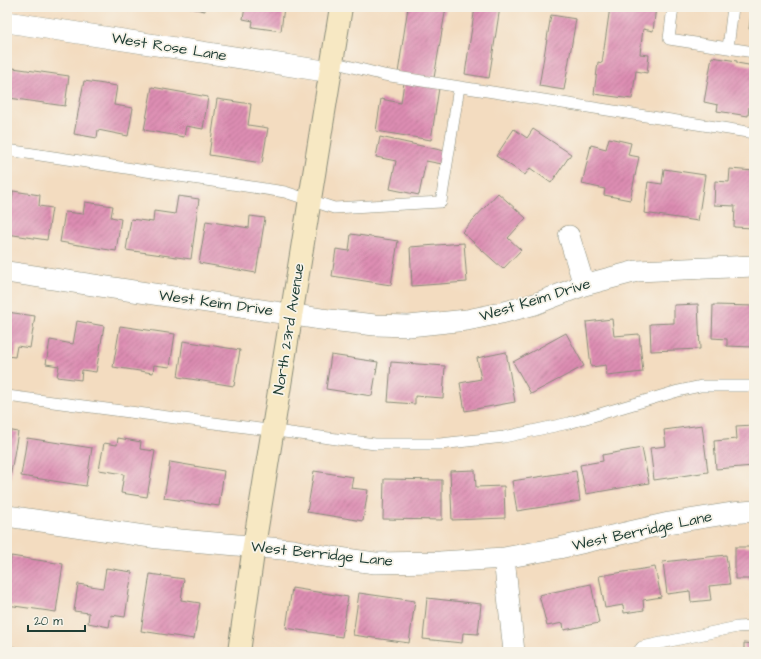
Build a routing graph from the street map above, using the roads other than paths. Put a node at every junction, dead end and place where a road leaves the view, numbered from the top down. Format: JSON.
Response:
{"nodes":[{"id":1,"x":342,"y":7,"type":"edge"},
{"id":2,"x":673,"y":7,"type":"edge"},
{"id":3,"x":733,"y":7,"type":"edge"},
{"id":4,"x":7,"y":22,"type":"edge"},
{"id":5,"x":728,"y":48,"type":"junction"},
{"id":6,"x":754,"y":52,"type":"edge"},
{"id":7,"x":332,"y":67,"type":"junction"},
{"id":8,"x":459,"y":87,"type":"junction"},
{"id":9,"x":754,"y":133,"type":"edge"},
{"id":10,"x":7,"y":150,"type":"edge"},
{"id":11,"x":310,"y":201,"type":"junction"},
{"id":12,"x":569,"y":236,"type":"dead end"},
{"id":13,"x":754,"y":266,"type":"edge"},
{"id":14,"x":7,"y":272,"type":"edge"},
{"id":15,"x":584,"y":285,"type":"junction"},
{"id":16,"x":292,"y":314,"type":"junction"},
{"id":17,"x":754,"y":386,"type":"edge"},
{"id":18,"x":7,"y":396,"type":"edge"},
{"id":19,"x":273,"y":431,"type":"junction"},
{"id":20,"x":754,"y":511,"type":"edge"},
{"id":21,"x":7,"y":516,"type":"edge"},
{"id":22,"x":254,"y":546,"type":"junction"},
{"id":23,"x":504,"y":558,"type":"junction"},
{"id":24,"x":754,"y":626,"type":"edge"},
{"id":25,"x":7,"y":651,"type":"edge"},
{"id":26,"x":12,"y":652,"type":"edge"},
{"id":27,"x":239,"y":652,"type":"edge"},
{"id":28,"x":514,"y":652,"type":"edge"},
{"id":29,"x":638,"y":652,"type":"edge"}],
"edges":[{"from":1,"to":7,"type":"street","name":"North 23rd Avenue"},
{"from":2,"to":5,"type":"lane"},
{"from":3,"to":5,"type":"lane"},
{"from":4,"to":7,"type":"street","name":"West Rose Lane"},
{"from":5,"to":6,"type":"lane"},
{"from":7,"to":8,"type":"lane"},
{"from":7,"to":11,"type":"street","name":"North 23rd Avenue"},
{"from":8,"to":9,"type":"lane"},
{"from":8,"to":11,"type":"lane"},
{"from":10,"to":11,"type":"lane"},
{"from":11,"to":16,"type":"street","name":"North 23rd Avenue"},
{"from":12,"to":15,"type":"street"},
{"from":13,"to":15,"type":"street","name":"West Keim Drive"},
{"from":14,"to":16,"type":"street","name":"West Keim Drive"},
{"from":15,"to":16,"type":"street","name":"West Keim Drive"},
{"from":16,"to":19,"type":"street","name":"North 23rd Avenue"},
{"from":17,"to":19,"type":"lane"},
{"from":18,"to":19,"type":"lane"},
{"from":19,"to":22,"type":"street","name":"North 23rd Avenue"},
{"from":20,"to":23,"type":"street","name":"West Berridge Lane"},
{"from":21,"to":22,"type":"street","name":"West Berridge Lane"},
{"from":22,"to":23,"type":"street","name":"West Berridge Lane"},
{"from":22,"to":27,"type":"street","name":"North 23rd Avenue"},
{"from":23,"to":28,"type":"street"},
{"from":24,"to":29,"type":"lane"},
{"from":25,"to":26,"type":"lane"}]}
